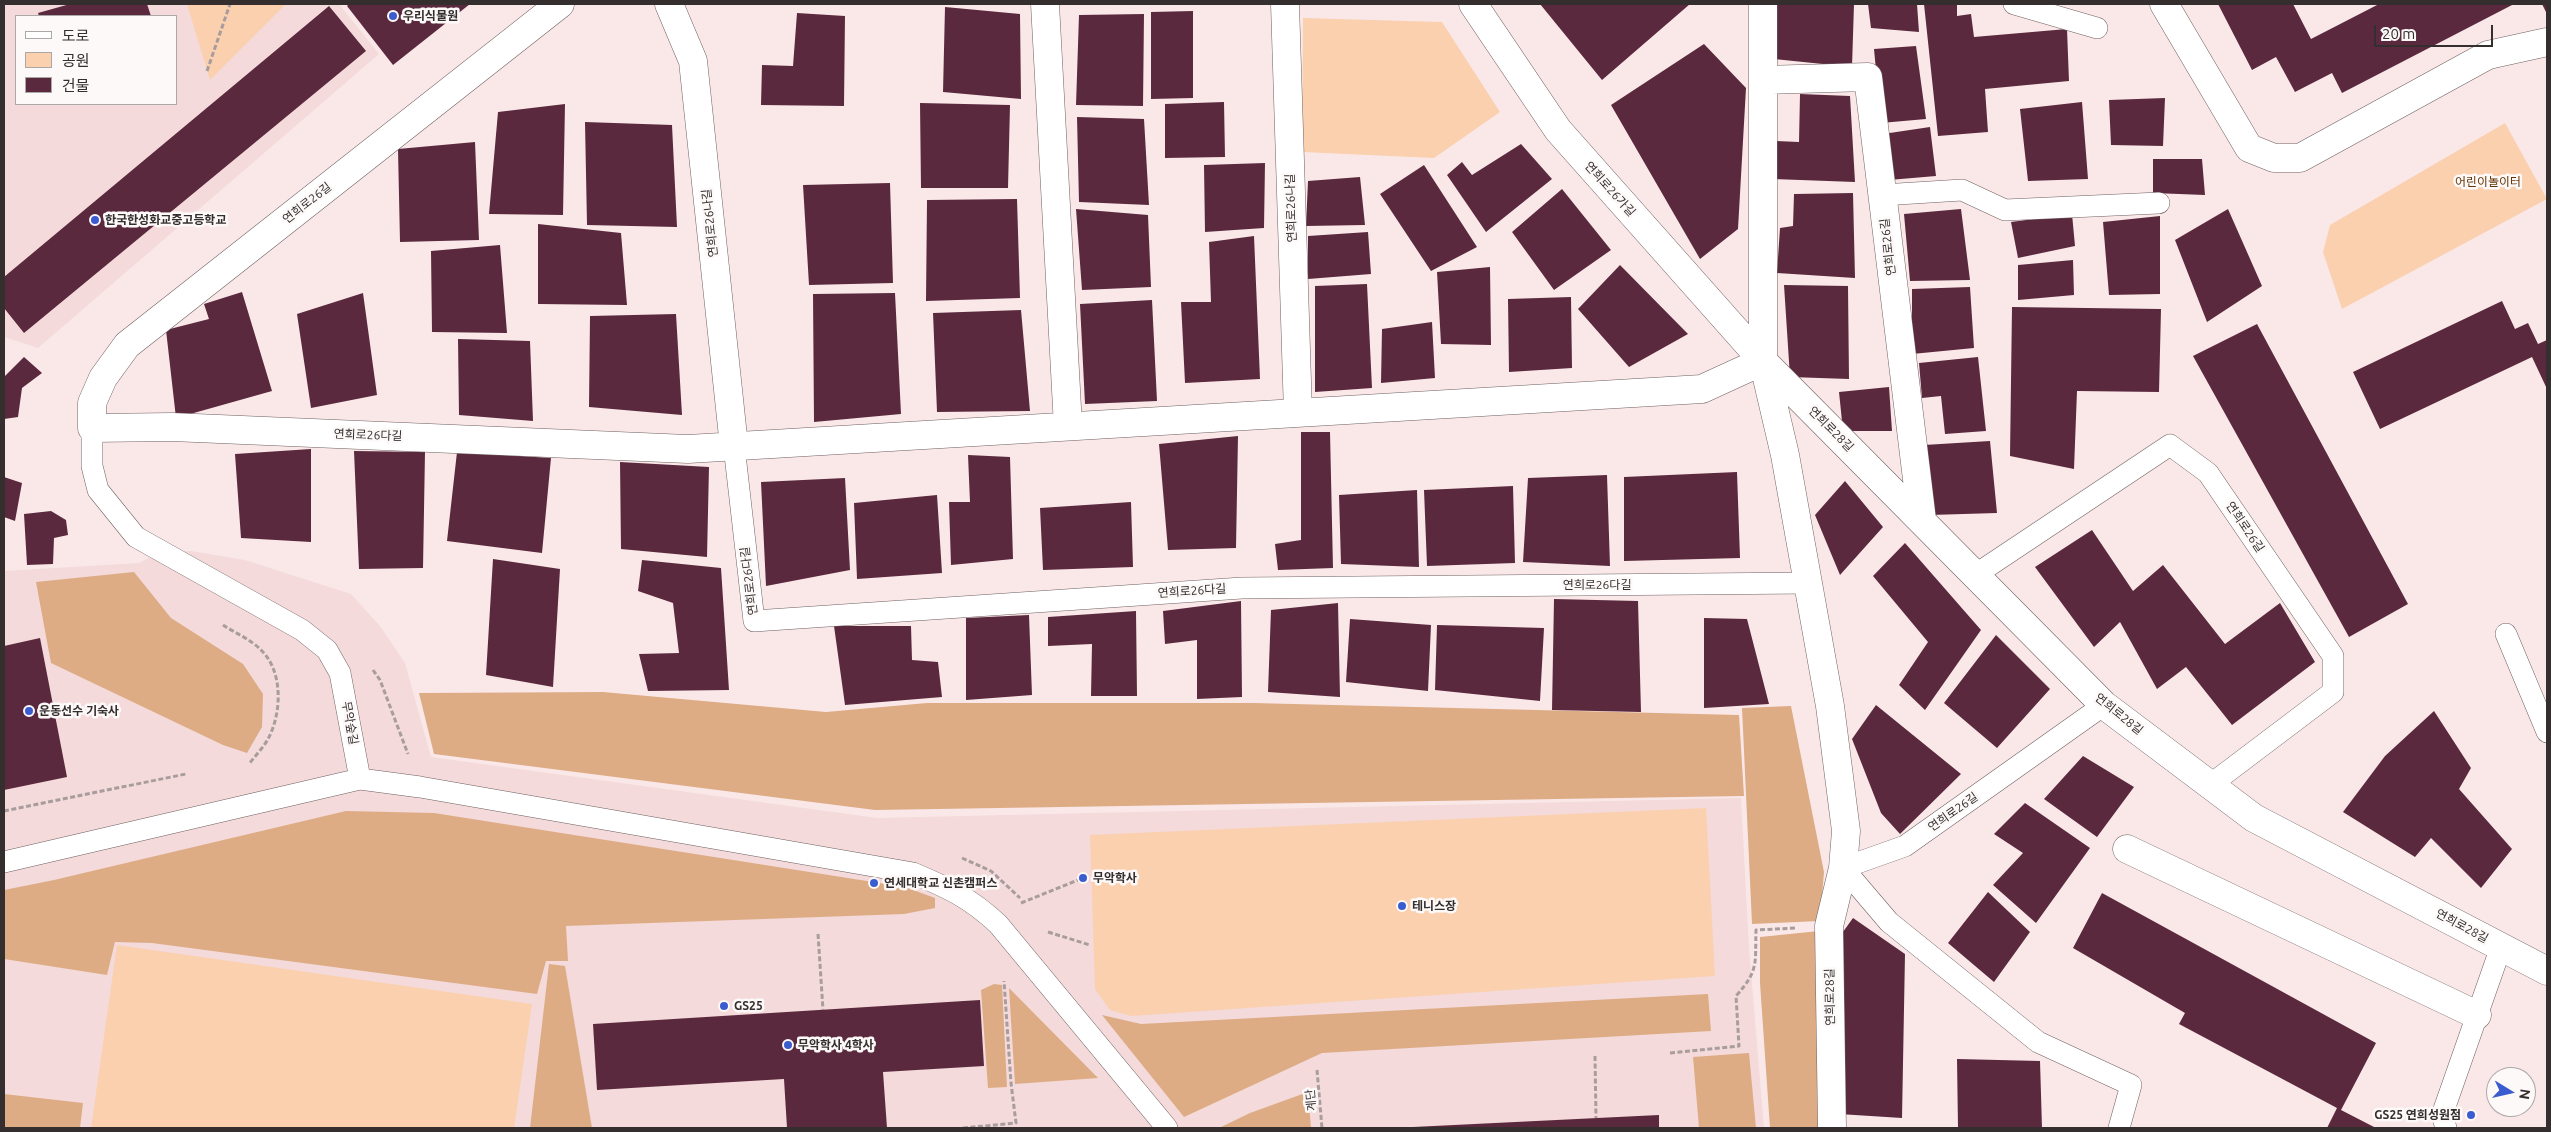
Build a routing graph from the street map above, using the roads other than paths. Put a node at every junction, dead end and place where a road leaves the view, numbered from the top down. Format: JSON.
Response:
{"nodes":[{"id":1,"x":560,"y":4,"type":"edge"},
{"id":2,"x":670,"y":4,"type":"edge"},
{"id":3,"x":1045,"y":4,"type":"edge"},
{"id":4,"x":1285,"y":4,"type":"edge"},
{"id":5,"x":1473,"y":4,"type":"edge"},
{"id":6,"x":1763,"y":4,"type":"edge"},
{"id":7,"x":2014,"y":4,"type":"edge"},
{"id":8,"x":2164,"y":4,"type":"edge"},
{"id":9,"x":2097,"y":28,"type":"dead end"},
{"id":10,"x":2547,"y":42,"type":"edge"},
{"id":11,"x":1763,"y":80,"type":"junction"},
{"id":12,"x":1882,"y":195,"type":"junction"},
{"id":13,"x":2159,"y":203,"type":"dead end"},
{"id":14,"x":1763,"y":361,"type":"junction"},
{"id":15,"x":1298,"y":413,"type":"junction"},
{"id":16,"x":1068,"y":426,"type":"junction"},
{"id":17,"x":92,"y":428,"type":"junction"},
{"id":18,"x":734,"y":446,"type":"junction"},
{"id":19,"x":1922,"y":520,"type":"junction"},
{"id":20,"x":1976,"y":575,"type":"junction"},
{"id":21,"x":1808,"y":583,"type":"junction"},
{"id":22,"x":2506,"y":634,"type":"dead end"},
{"id":23,"x":2104,"y":705,"type":"junction"},
{"id":24,"x":2547,"y":732,"type":"edge"},
{"id":25,"x":360,"y":779,"type":"junction"},
{"id":26,"x":2210,"y":785,"type":"junction"},
{"id":27,"x":2127,"y":849,"type":"dead end"},
{"id":28,"x":4,"y":862,"type":"edge"},
{"id":29,"x":1843,"y":868,"type":"junction"},
{"id":30,"x":2501,"y":947,"type":"junction"},
{"id":31,"x":2547,"y":971,"type":"edge"},
{"id":32,"x":2477,"y":1016,"type":"junction"},
{"id":33,"x":1167,"y":1128,"type":"edge"},
{"id":34,"x":1832,"y":1128,"type":"edge"},
{"id":35,"x":2119,"y":1128,"type":"edge"},
{"id":36,"x":2446,"y":1128,"type":"edge"}],
"edges":[{"from":1,"to":17,"type":"street","name":"연희로26길"},
{"from":2,"to":18,"type":"street","name":"연희로26나길"},
{"from":3,"to":16,"type":"street"},
{"from":4,"to":15,"type":"street","name":"연희로26나길"},
{"from":5,"to":14,"type":"street","name":"연희로26가길"},
{"from":6,"to":11,"type":"street","name":"연희로28길"},
{"from":7,"to":9,"type":"lane"},
{"from":8,"to":10,"type":"street"},
{"from":11,"to":12,"type":"street","name":"연희로26길"},
{"from":11,"to":14,"type":"street","name":"연희로28길"},
{"from":12,"to":13,"type":"lane"},
{"from":12,"to":19,"type":"street","name":"연희로26길"},
{"from":14,"to":15,"type":"street","name":"연희로26다길"},
{"from":14,"to":19,"type":"street","name":"연희로28길"},
{"from":14,"to":21,"type":"street","name":"연희로28길"},
{"from":15,"to":16,"type":"street","name":"연희로26다길"},
{"from":16,"to":18,"type":"street","name":"연희로26다길"},
{"from":17,"to":18,"type":"street","name":"연희로26다길"},
{"from":17,"to":25,"type":"lane","name":"무악숲길"},
{"from":18,"to":21,"type":"lane","name":"연희로26다길"},
{"from":19,"to":20,"type":"street","name":"연희로28길"},
{"from":20,"to":23,"type":"street","name":"연희로28길"},
{"from":20,"to":26,"type":"lane","name":"연희로26길"},
{"from":21,"to":29,"type":"street","name":"연희로28길"},
{"from":22,"to":24,"type":"lane"},
{"from":23,"to":26,"type":"street","name":"연희로28길"},
{"from":23,"to":29,"type":"lane","name":"연희로26길"},
{"from":25,"to":28,"type":"lane"},
{"from":25,"to":33,"type":"lane"},
{"from":26,"to":30,"type":"street","name":"연희로28길"},
{"from":27,"to":32,"type":"street"},
{"from":29,"to":34,"type":"street","name":"연희로28길"},
{"from":29,"to":35,"type":"lane"},
{"from":30,"to":31,"type":"street","name":"연희로28길"},
{"from":30,"to":32,"type":"lane"},
{"from":32,"to":36,"type":"lane"}]}
